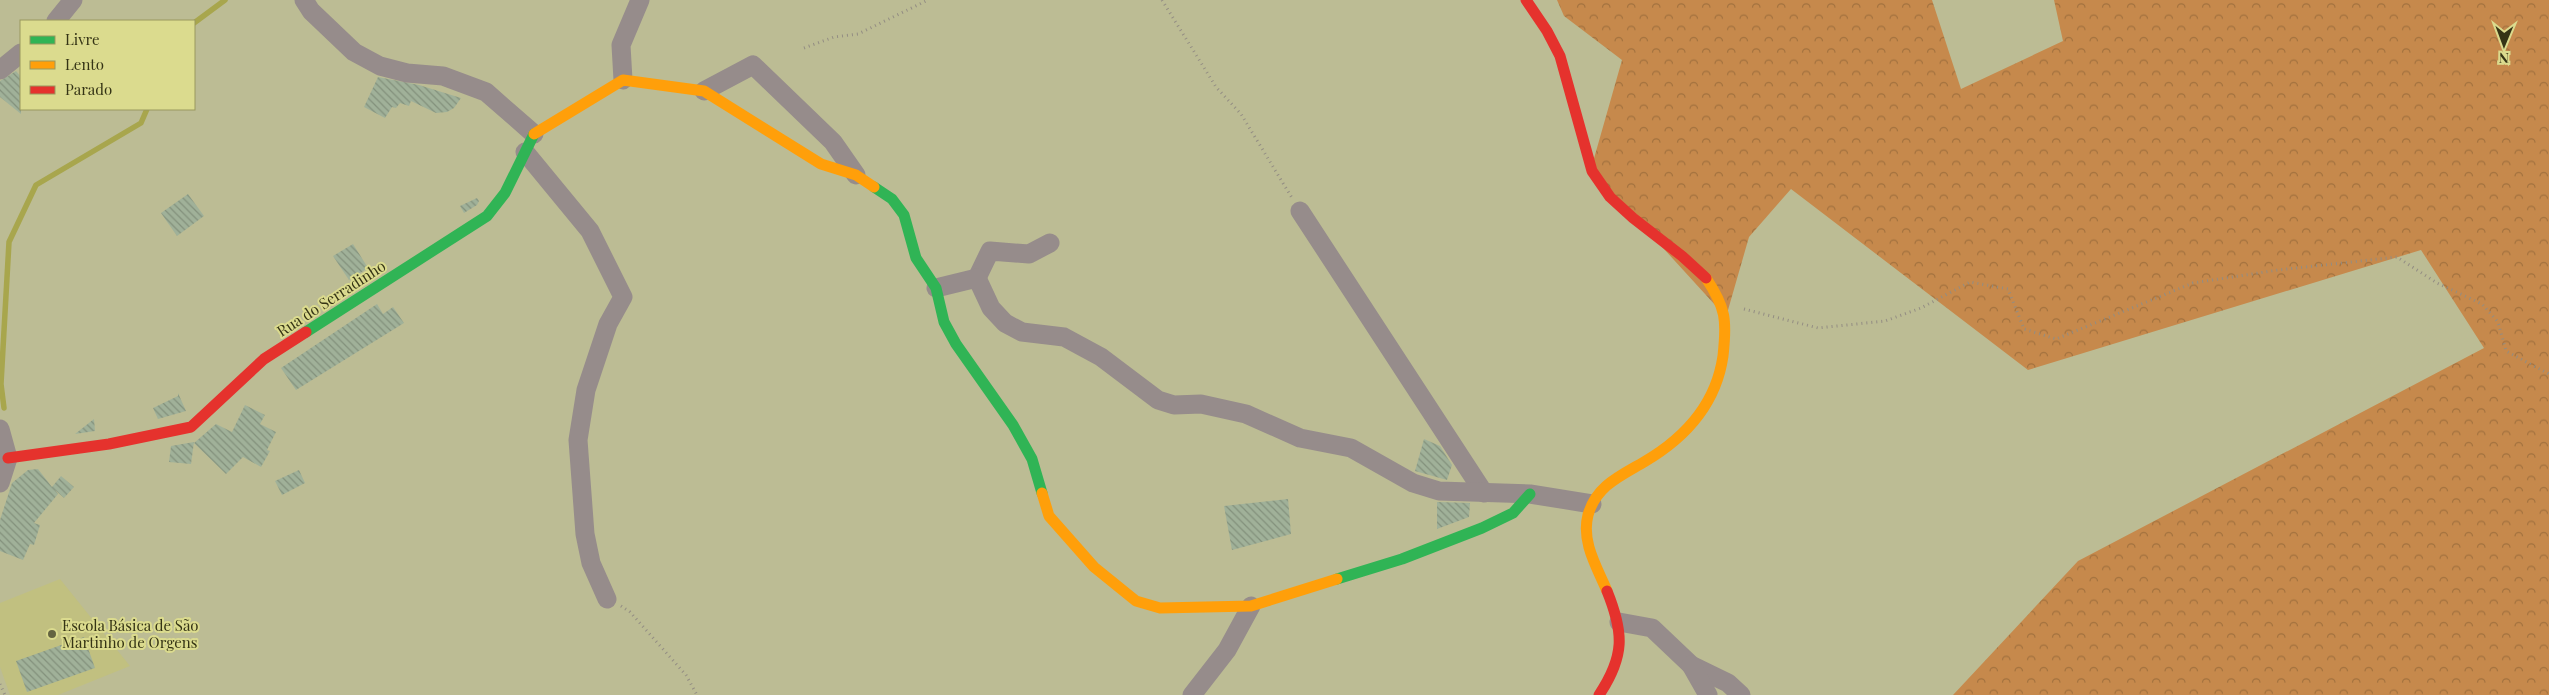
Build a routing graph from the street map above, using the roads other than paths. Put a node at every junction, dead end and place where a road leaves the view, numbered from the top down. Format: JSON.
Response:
{"nodes":[{"id":1,"x":73,"y":0,"type":"edge"},
{"id":2,"x":304,"y":0,"type":"edge"},
{"id":3,"x":640,"y":0,"type":"edge"},
{"id":4,"x":1526,"y":0,"type":"edge"},
{"id":5,"x":57,"y":20,"type":"edge"},
{"id":6,"x":20,"y":54,"type":"edge"},
{"id":7,"x":0,"y":70,"type":"edge"},
{"id":8,"x":623,"y":80,"type":"junction"},
{"id":9,"x":704,"y":91,"type":"junction"},
{"id":10,"x":534,"y":134,"type":"junction"},
{"id":11,"x":525,"y":152,"type":"junction"},
{"id":12,"x":856,"y":175,"type":"junction"},
{"id":13,"x":1300,"y":211,"type":"road end"},
{"id":14,"x":1050,"y":243,"type":"dead end"},
{"id":15,"x":978,"y":278,"type":"junction"},
{"id":16,"x":936,"y":288,"type":"junction"},
{"id":17,"x":0,"y":429,"type":"edge"},
{"id":18,"x":8,"y":458,"type":"junction"},
{"id":19,"x":0,"y":484,"type":"edge"},
{"id":20,"x":1484,"y":493,"type":"junction"},
{"id":21,"x":1530,"y":494,"type":"junction"},
{"id":22,"x":1592,"y":504,"type":"junction"},
{"id":23,"x":607,"y":599,"type":"road end"},
{"id":24,"x":1251,"y":606,"type":"junction"},
{"id":25,"x":1619,"y":622,"type":"junction"},
{"id":26,"x":1691,"y":665,"type":"junction"},
{"id":27,"x":1192,"y":695,"type":"edge"},
{"id":28,"x":1599,"y":695,"type":"edge"},
{"id":29,"x":1708,"y":695,"type":"edge"},
{"id":30,"x":1741,"y":695,"type":"edge"}],
"edges":[{"from":1,"to":5,"type":"street"},
{"from":2,"to":10,"type":"street"},
{"from":3,"to":8,"type":"street"},
{"from":4,"to":22,"type":"street"},
{"from":6,"to":7,"type":"street"},
{"from":8,"to":9,"type":"street"},
{"from":8,"to":10,"type":"street"},
{"from":9,"to":12,"type":"street"},
{"from":9,"to":12,"type":"street"},
{"from":10,"to":11,"type":"street","name":"Rua do Serradinho"},
{"from":11,"to":18,"type":"street","name":"Rua do Serradinho"},
{"from":11,"to":23,"type":"street"},
{"from":12,"to":16,"type":"street"},
{"from":13,"to":20,"type":"street"},
{"from":14,"to":15,"type":"street"},
{"from":15,"to":16,"type":"street"},
{"from":15,"to":20,"type":"street"},
{"from":16,"to":24,"type":"street"},
{"from":17,"to":18,"type":"street"},
{"from":18,"to":19,"type":"street"},
{"from":20,"to":21,"type":"street"},
{"from":21,"to":22,"type":"street"},
{"from":21,"to":24,"type":"street"},
{"from":22,"to":25,"type":"street"},
{"from":24,"to":27,"type":"street"},
{"from":25,"to":26,"type":"street"},
{"from":25,"to":28,"type":"street"},
{"from":26,"to":29,"type":"street"},
{"from":26,"to":30,"type":"street"}]}
